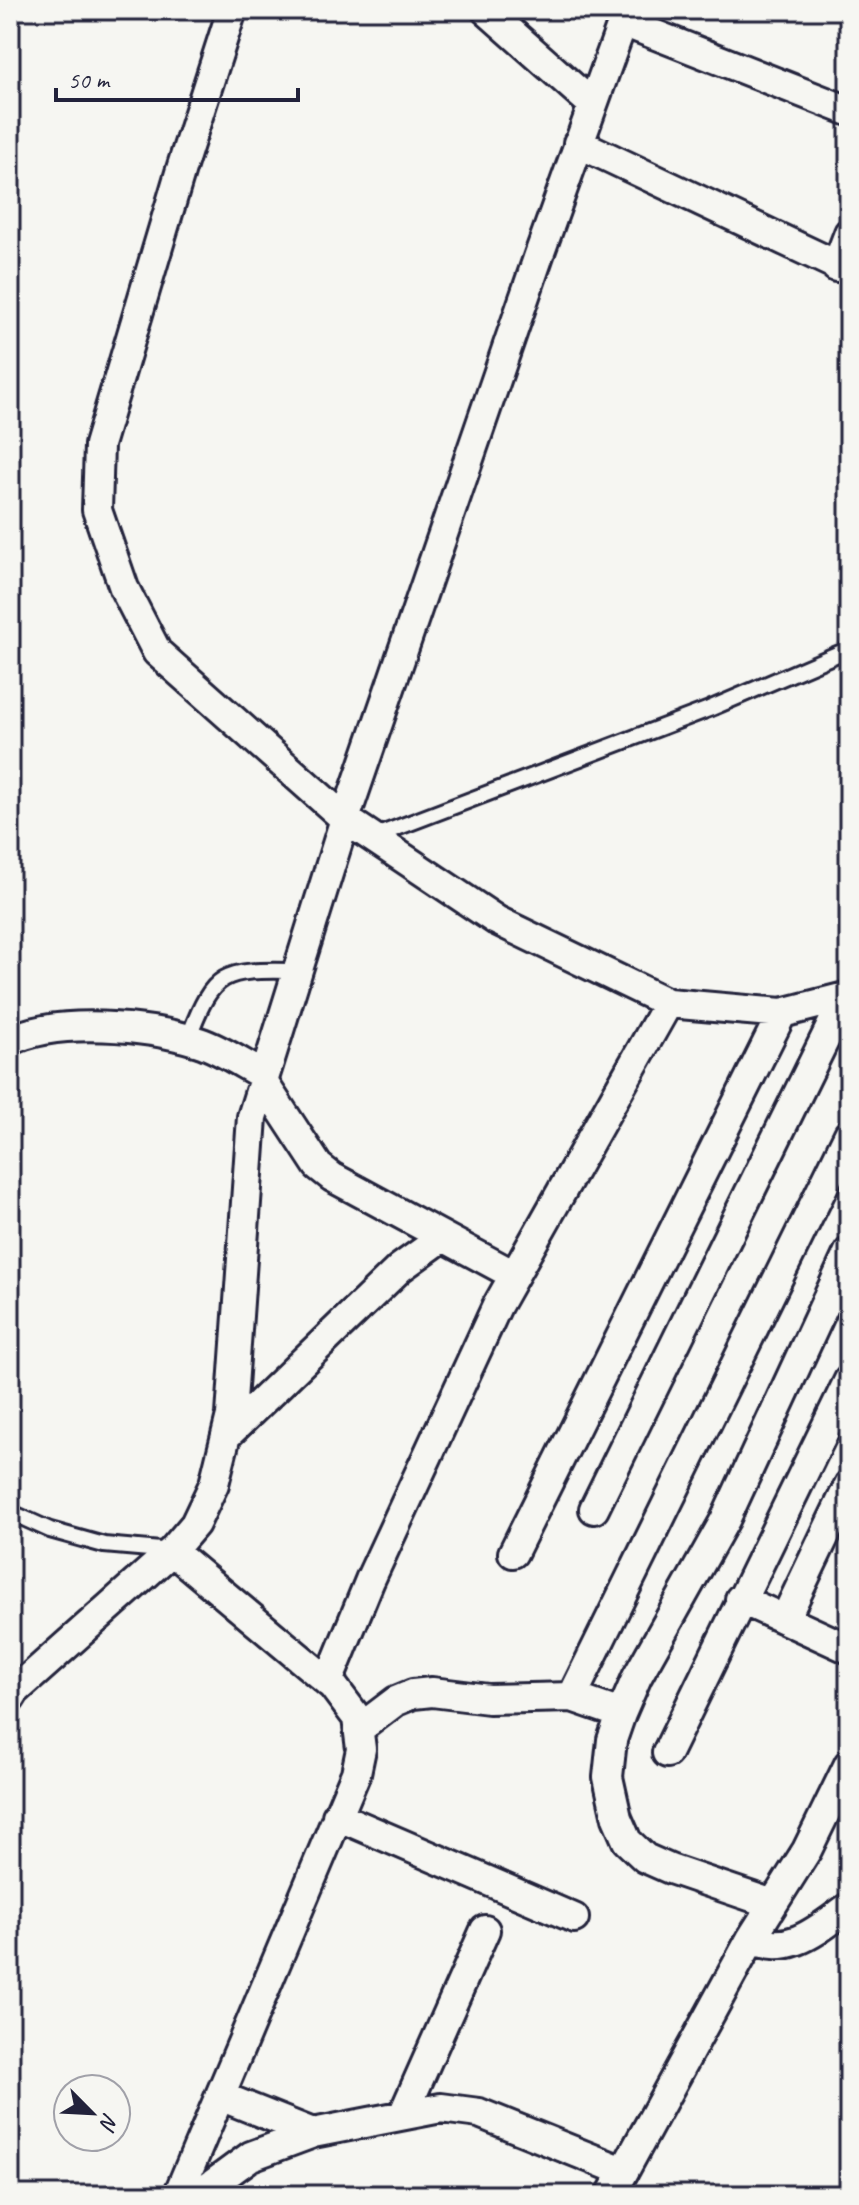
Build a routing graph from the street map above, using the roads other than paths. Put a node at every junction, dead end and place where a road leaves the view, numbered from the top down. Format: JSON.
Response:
{"nodes":[{"id":1,"x":232,"y":10,"type":"edge"},
{"id":2,"x":486,"y":10,"type":"edge"},
{"id":3,"x":625,"y":16,"type":"edge"},
{"id":4,"x":592,"y":104,"type":"junction"},
{"id":5,"x":849,"y":111,"type":"edge"},
{"id":6,"x":578,"y":143,"type":"junction"},
{"id":7,"x":849,"y":233,"type":"edge"},
{"id":8,"x":843,"y":269,"type":"edge"},
{"id":9,"x":849,"y":649,"type":"edge"},
{"id":10,"x":345,"y":819,"type":"junction"},
{"id":11,"x":373,"y":837,"type":"junction"},
{"id":12,"x":297,"y":971,"type":"junction"},
{"id":13,"x":847,"y":996,"type":"edge"},
{"id":14,"x":668,"y":1003,"type":"junction"},
{"id":15,"x":782,"y":1013,"type":"junction"},
{"id":16,"x":188,"y":1039,"type":"junction"},
{"id":17,"x":10,"y":1041,"type":"edge"},
{"id":18,"x":264,"y":1079,"type":"junction"},
{"id":19,"x":849,"y":1134,"type":"edge"},
{"id":20,"x":443,"y":1237,"type":"junction"},
{"id":21,"x":849,"y":1252,"type":"edge"},
{"id":22,"x":514,"y":1275,"type":"junction"},
{"id":23,"x":849,"y":1380,"type":"edge"},
{"id":24,"x":226,"y":1436,"type":"junction"},
{"id":25,"x":849,"y":1485,"type":"edge"},
{"id":26,"x":594,"y":1509,"type":"dead end"},
{"id":27,"x":10,"y":1512,"type":"edge"},
{"id":28,"x":172,"y":1551,"type":"junction"},
{"id":29,"x":513,"y":1553,"type":"dead end"},
{"id":30,"x":740,"y":1599,"type":"junction"},
{"id":31,"x":785,"y":1619,"type":"junction"},
{"id":32,"x":849,"y":1649,"type":"edge"},
{"id":33,"x":328,"y":1682,"type":"junction"},
{"id":34,"x":572,"y":1697,"type":"junction"},
{"id":35,"x":10,"y":1699,"type":"edge"},
{"id":36,"x":621,"y":1714,"type":"junction"},
{"id":37,"x":359,"y":1729,"type":"junction"},
{"id":38,"x":667,"y":1753,"type":"dead end"},
{"id":39,"x":849,"y":1764,"type":"edge"},
{"id":40,"x":337,"y":1816,"type":"junction"},
{"id":41,"x":773,"y":1904,"type":"junction"},
{"id":42,"x":849,"y":1907,"type":"edge"},
{"id":43,"x":574,"y":1918,"type":"dead end"},
{"id":44,"x":485,"y":1930,"type":"dead end"},
{"id":45,"x":751,"y":1939,"type":"junction"},
{"id":46,"x":220,"y":2096,"type":"junction"},
{"id":47,"x":403,"y":2115,"type":"junction"},
{"id":48,"x":313,"y":2133,"type":"junction"},
{"id":49,"x":617,"y":2183,"type":"edge"},
{"id":50,"x":178,"y":2195,"type":"edge"},
{"id":51,"x":198,"y":2195,"type":"edge"}],
"edges":[{"from":1,"to":10,"type":"street"},
{"from":2,"to":4,"type":"street"},
{"from":3,"to":4,"type":"street"},
{"from":3,"to":5,"type":"street"},
{"from":4,"to":6,"type":"street"},
{"from":6,"to":8,"type":"street"},
{"from":6,"to":10,"type":"street"},
{"from":7,"to":8,"type":"street"},
{"from":9,"to":11,"type":"lane"},
{"from":10,"to":11,"type":"street"},
{"from":10,"to":12,"type":"street"},
{"from":11,"to":14,"type":"street"},
{"from":12,"to":16,"type":"lane"},
{"from":12,"to":18,"type":"street"},
{"from":13,"to":15,"type":"street"},
{"from":13,"to":26,"type":"street"},
{"from":14,"to":15,"type":"street"},
{"from":14,"to":22,"type":"street"},
{"from":15,"to":29,"type":"street"},
{"from":16,"to":17,"type":"street"},
{"from":16,"to":18,"type":"street"},
{"from":18,"to":20,"type":"street"},
{"from":18,"to":24,"type":"street"},
{"from":19,"to":34,"type":"street"},
{"from":20,"to":22,"type":"street"},
{"from":20,"to":24,"type":"street"},
{"from":21,"to":36,"type":"street"},
{"from":22,"to":33,"type":"street"},
{"from":23,"to":30,"type":"street"},
{"from":24,"to":28,"type":"street"},
{"from":25,"to":31,"type":"street"},
{"from":27,"to":28,"type":"lane"},
{"from":28,"to":33,"type":"street"},
{"from":28,"to":35,"type":"street"},
{"from":30,"to":31,"type":"street"},
{"from":30,"to":38,"type":"street"},
{"from":31,"to":32,"type":"street"},
{"from":33,"to":37,"type":"street"},
{"from":34,"to":36,"type":"street"},
{"from":34,"to":37,"type":"street"},
{"from":36,"to":41,"type":"street"},
{"from":37,"to":40,"type":"street"},
{"from":39,"to":41,"type":"street"},
{"from":40,"to":43,"type":"street"},
{"from":40,"to":46,"type":"street"},
{"from":41,"to":45,"type":"street"},
{"from":42,"to":45,"type":"street"},
{"from":44,"to":47,"type":"street"},
{"from":45,"to":49,"type":"street"},
{"from":46,"to":48,"type":"street"},
{"from":46,"to":50,"type":"street"},
{"from":47,"to":48,"type":"street"},
{"from":47,"to":49,"type":"street"},
{"from":48,"to":51,"type":"street"}]}
